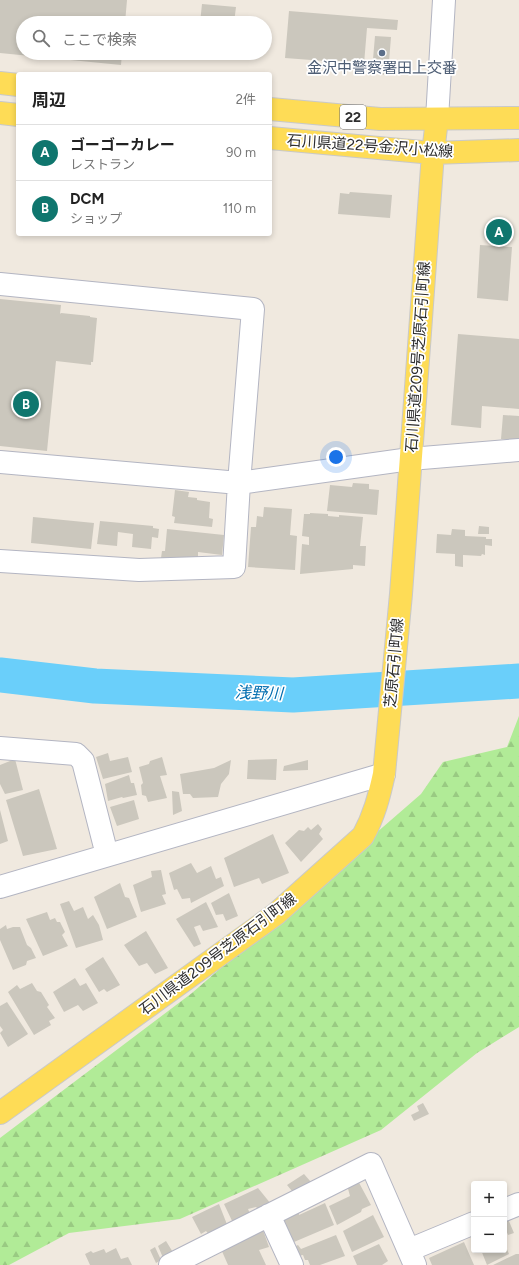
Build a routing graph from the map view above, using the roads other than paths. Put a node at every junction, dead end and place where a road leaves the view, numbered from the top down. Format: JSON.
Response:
{"nodes":[{"id":1,"x":444,"y":0,"type":"edge"},
{"id":2,"x":0,"y":83,"type":"edge"},
{"id":3,"x":16,"y":85,"type":"edge"},
{"id":4,"x":272,"y":109,"type":"edge"},
{"id":5,"x":0,"y":113,"type":"edge"},
{"id":6,"x":16,"y":114,"type":"edge"},
{"id":7,"x":519,"y":118,"type":"edge"},
{"id":8,"x":436,"y":119,"type":"junction"},
{"id":9,"x":272,"y":138,"type":"edge"},
{"id":10,"x":519,"y":150,"type":"edge"},
{"id":11,"x":433,"y":153,"type":"junction"},
{"id":12,"x":0,"y":284,"type":"edge"},
{"id":13,"x":519,"y":450,"type":"edge"},
{"id":14,"x":410,"y":459,"type":"junction"},
{"id":15,"x":0,"y":462,"type":"edge"},
{"id":16,"x":239,"y":482,"type":"junction"},
{"id":17,"x":0,"y":561,"type":"edge"},
{"id":18,"x":401,"y":594,"type":"joint"},
{"id":19,"x":388,"y":733,"type":"joint"},
{"id":20,"x":0,"y":748,"type":"edge"},
{"id":21,"x":384,"y":774,"type":"junction"},
{"id":22,"x":107,"y":856,"type":"junction"},
{"id":23,"x":0,"y":887,"type":"edge"},
{"id":24,"x":0,"y":1113,"type":"edge"},
{"id":25,"x":519,"y":1204,"type":"edge"},
{"id":26,"x":507,"y":1209,"type":"edge"},
{"id":27,"x":269,"y":1215,"type":"junction"},
{"id":28,"x":471,"y":1225,"type":"edge"},
{"id":29,"x":412,"y":1258,"type":"edge"},
{"id":30,"x":170,"y":1265,"type":"edge"},
{"id":31,"x":292,"y":1265,"type":"edge"}],
"edges":[{"from":1,"to":8,"type":"street"},
{"from":2,"to":3,"type":"main road"},
{"from":4,"to":8,"type":"main road","number":"22"},
{"from":5,"to":6,"type":"main road"},
{"from":7,"to":8,"type":"main road","name":"石川県道22号金沢小松線","number":"22"},
{"from":8,"to":11,"type":"main road","name":"石川県道209号芝原石引町線"},
{"from":9,"to":11,"type":"main road","name":"石川県道22号金沢小松線","number":"22"},
{"from":10,"to":11,"type":"main road","name":"石川県道22号金沢小松線","number":"22"},
{"from":11,"to":14,"type":"main road","name":"石川県道209号芝原石引町線"},
{"from":12,"to":16,"type":"street"},
{"from":13,"to":14,"type":"street"},
{"from":14,"to":16,"type":"street"},
{"from":14,"to":18,"type":"main road","name":"石川県道209号芝原石引町線"},
{"from":15,"to":16,"type":"street"},
{"from":16,"to":17,"type":"street"},
{"from":18,"to":19,"type":"main road","name":"芝原石引町線"},
{"from":19,"to":21,"type":"main road","name":"石川県道209号芝原石引町線"},
{"from":20,"to":22,"type":"street"},
{"from":21,"to":22,"type":"street"},
{"from":21,"to":24,"type":"main road","name":"石川県道209号芝原石引町線"},
{"from":22,"to":23,"type":"street"},
{"from":25,"to":26,"type":"street"},
{"from":27,"to":29,"type":"street"},
{"from":27,"to":30,"type":"street"},
{"from":27,"to":31,"type":"street"},
{"from":28,"to":29,"type":"street"}]}
